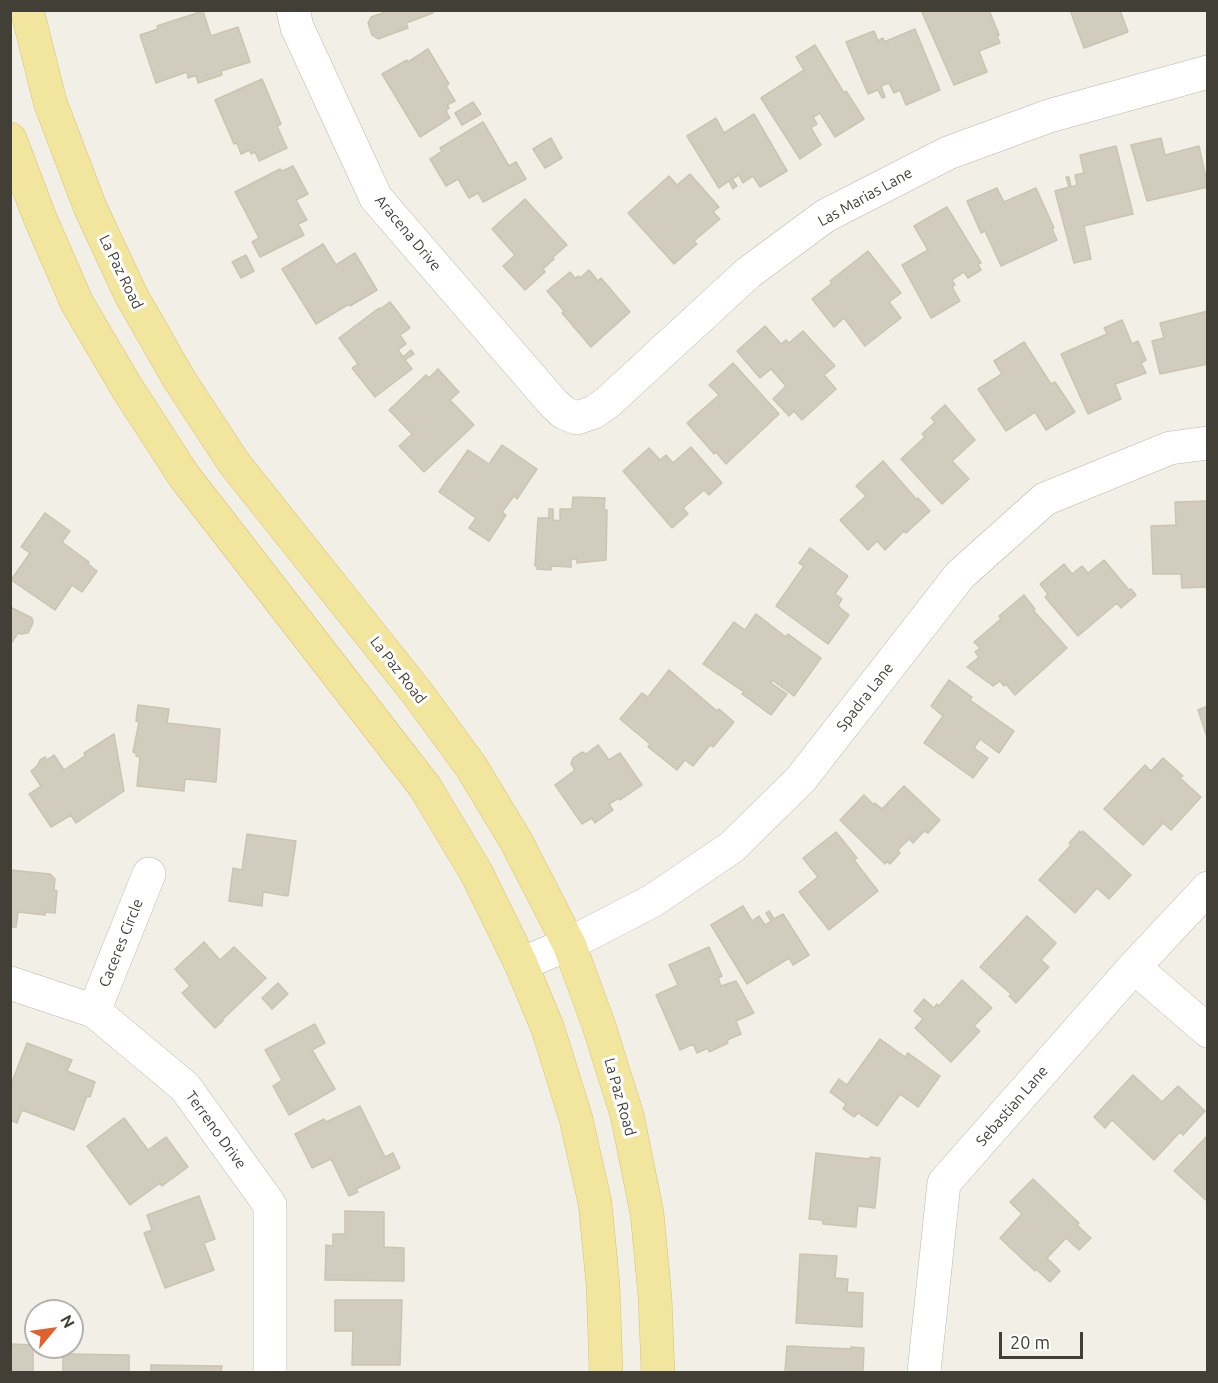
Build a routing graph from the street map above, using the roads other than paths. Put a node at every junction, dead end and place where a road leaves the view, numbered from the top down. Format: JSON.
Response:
{"nodes":[{"id":1,"x":27,"y":10,"type":"edge"},
{"id":2,"x":293,"y":10,"type":"edge"},
{"id":3,"x":1208,"y":72,"type":"edge"},
{"id":4,"x":10,"y":139,"type":"edge"},
{"id":5,"x":577,"y":418,"type":"joint"},
{"id":6,"x":1208,"y":443,"type":"edge"},
{"id":7,"x":148,"y":874,"type":"dead end"},
{"id":8,"x":1208,"y":888,"type":"edge"},
{"id":9,"x":569,"y":944,"type":"junction"},
{"id":10,"x":521,"y":964,"type":"junction"},
{"id":11,"x":1134,"y":967,"type":"junction"},
{"id":12,"x":10,"y":983,"type":"edge"},
{"id":13,"x":94,"y":1011,"type":"junction"},
{"id":14,"x":1208,"y":1031,"type":"edge"},
{"id":15,"x":270,"y":1372,"type":"edge"},
{"id":16,"x":606,"y":1372,"type":"edge"},
{"id":17,"x":658,"y":1372,"type":"edge"},
{"id":18,"x":924,"y":1372,"type":"edge"}],
"edges":[{"from":1,"to":9,"type":"main road","name":"La Paz Road"},
{"from":2,"to":5,"type":"street","name":"Aracena Drive"},
{"from":3,"to":5,"type":"street","name":"Las Marias Lane"},
{"from":4,"to":10,"type":"main road"},
{"from":6,"to":9,"type":"street","name":"Spadra Lane"},
{"from":7,"to":13,"type":"street","name":"Caceres Circle"},
{"from":8,"to":11,"type":"street","name":"Sebastian Lane"},
{"from":9,"to":10,"type":"street","name":"Spadra Lane"},
{"from":9,"to":17,"type":"main road","name":"La Paz Road"},
{"from":10,"to":16,"type":"main road"},
{"from":11,"to":14,"type":"street"},
{"from":11,"to":18,"type":"street","name":"Sebastian Lane"},
{"from":12,"to":13,"type":"street","name":"Terreno Drive"},
{"from":13,"to":15,"type":"street","name":"Terreno Drive"}]}
